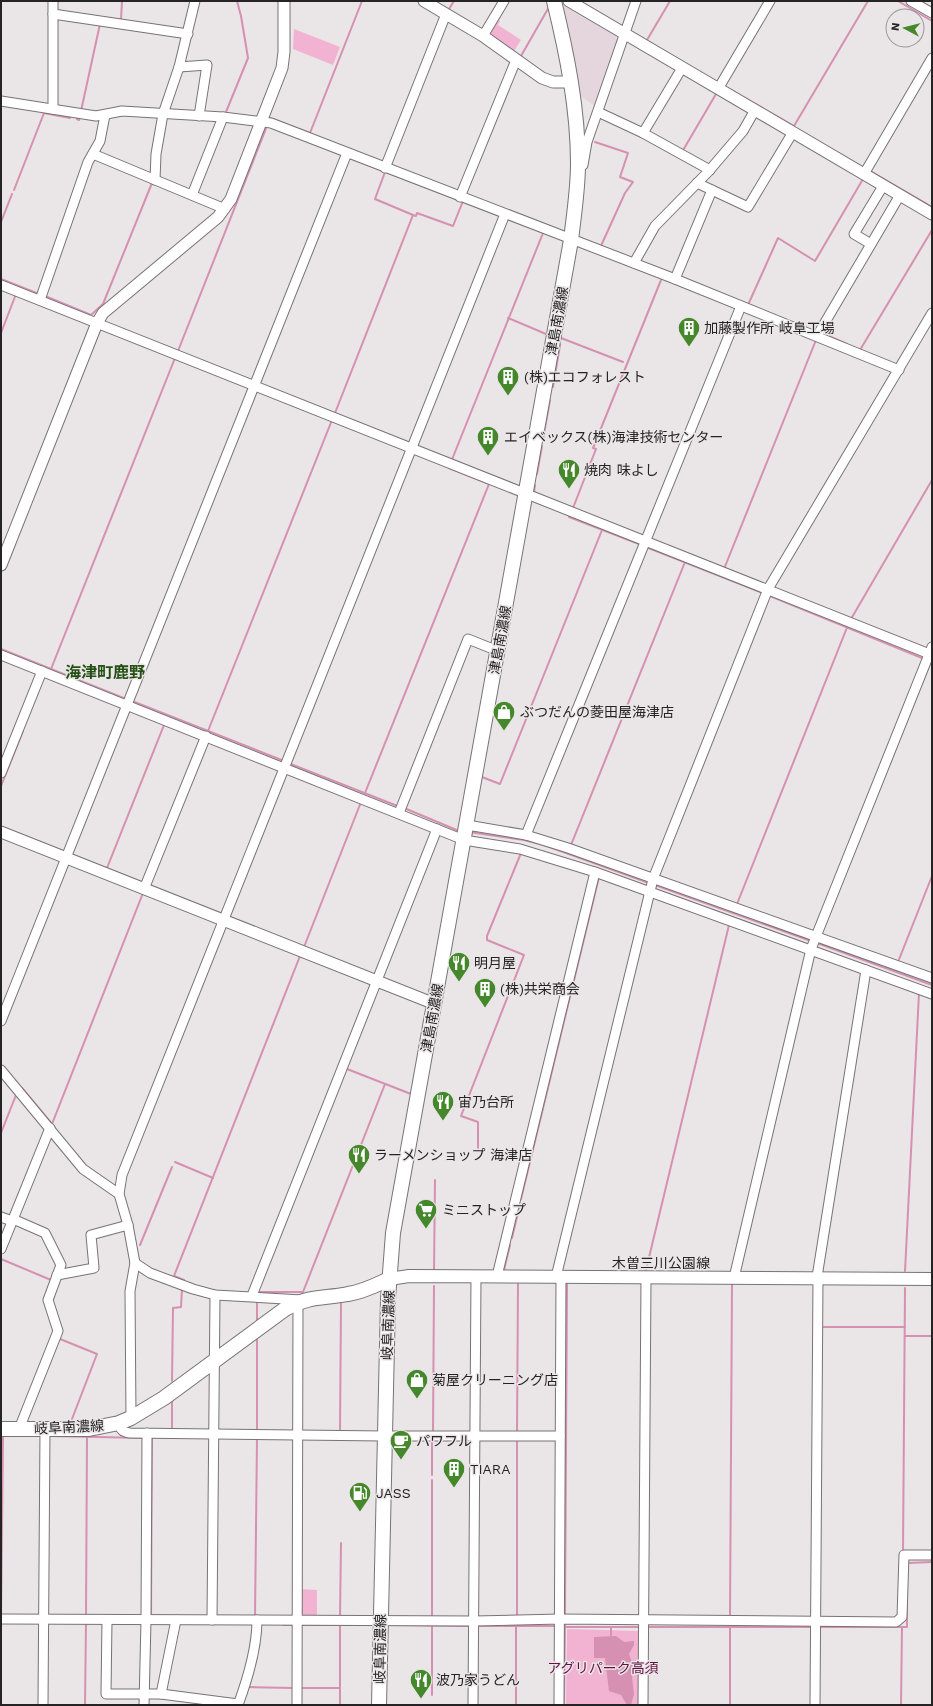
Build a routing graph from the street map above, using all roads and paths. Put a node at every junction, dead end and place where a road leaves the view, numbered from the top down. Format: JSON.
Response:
{"nodes":[{"id":1,"x":53,"y":1,"type":"edge"},
{"id":2,"x":195,"y":1,"type":"edge"},
{"id":3,"x":284,"y":1,"type":"edge"},
{"id":4,"x":424,"y":1,"type":"edge"},
{"id":5,"x":504,"y":1,"type":"edge"},
{"id":6,"x":554,"y":1,"type":"edge"},
{"id":7,"x":569,"y":1,"type":"edge"},
{"id":8,"x":636,"y":1,"type":"edge"},
{"id":9,"x":770,"y":1,"type":"edge"},
{"id":10,"x":911,"y":1,"type":"edge"},
{"id":11,"x":932,"y":13,"type":"edge"},
{"id":12,"x":53,"y":14,"type":"junction"},
{"id":13,"x":446,"y":14,"type":"junction"},
{"id":14,"x":188,"y":34,"type":"junction"},
{"id":15,"x":624,"y":34,"type":"junction"},
{"id":16,"x":483,"y":36,"type":"junction"},
{"id":17,"x":932,"y":58,"type":"edge"},
{"id":18,"x":516,"y":60,"type":"junction"},
{"id":19,"x":179,"y":67,"type":"junction"},
{"id":20,"x":682,"y":68,"type":"junction"},
{"id":21,"x":571,"y":82,"type":"junction"},
{"id":22,"x":718,"y":89,"type":"junction"},
{"id":23,"x":1,"y":101,"type":"edge"},
{"id":24,"x":53,"y":109,"type":"junction"},
{"id":25,"x":755,"y":110,"type":"junction"},
{"id":26,"x":598,"y":112,"type":"junction"},
{"id":27,"x":163,"y":114,"type":"junction"},
{"id":28,"x":105,"y":115,"type":"junction"},
{"id":29,"x":199,"y":116,"type":"junction"},
{"id":30,"x":223,"y":117,"type":"junction"},
{"id":31,"x":262,"y":121,"type":"junction"},
{"id":32,"x":793,"y":132,"type":"junction"},
{"id":33,"x":643,"y":133,"type":"junction"},
{"id":34,"x":347,"y":152,"type":"junction"},
{"id":35,"x":92,"y":154,"type":"junction"},
{"id":36,"x":385,"y":168,"type":"junction"},
{"id":37,"x":710,"y":170,"type":"junction"},
{"id":38,"x":864,"y":174,"type":"junction"},
{"id":39,"x":155,"y":180,"type":"junction"},
{"id":40,"x":697,"y":182,"type":"junction"},
{"id":41,"x":883,"y":186,"type":"junction"},
{"id":42,"x":712,"y":190,"type":"junction"},
{"id":43,"x":576,"y":192,"type":"junction"},
{"id":44,"x":192,"y":195,"type":"junction"},
{"id":45,"x":900,"y":196,"type":"junction"},
{"id":46,"x":460,"y":197,"type":"junction"},
{"id":47,"x":225,"y":209,"type":"junction"},
{"id":48,"x":505,"y":214,"type":"junction"},
{"id":49,"x":932,"y":214,"type":"edge"},
{"id":50,"x":572,"y":240,"type":"junction"},
{"id":51,"x":871,"y":244,"type":"junction"},
{"id":52,"x":634,"y":263,"type":"junction"},
{"id":53,"x":675,"y":279,"type":"junction"},
{"id":54,"x":1,"y":285,"type":"edge"},
{"id":55,"x":40,"y":300,"type":"junction"},
{"id":56,"x":741,"y":306,"type":"junction"},
{"id":57,"x":932,"y":313,"type":"edge"},
{"id":58,"x":97,"y":323,"type":"junction"},
{"id":59,"x":817,"y":336,"type":"junction"},
{"id":60,"x":899,"y":370,"type":"junction"},
{"id":61,"x":254,"y":386,"type":"junction"},
{"id":62,"x":412,"y":448,"type":"junction"},
{"id":63,"x":526,"y":493,"type":"junction"},
{"id":64,"x":645,"y":541,"type":"junction"},
{"id":65,"x":1,"y":565,"type":"edge"},
{"id":66,"x":768,"y":589,"type":"junction"},
{"id":67,"x":498,"y":651,"type":"junction"},
{"id":68,"x":931,"y":652,"type":"edge"},
{"id":69,"x":1,"y":655,"type":"edge"},
{"id":70,"x":44,"y":672,"type":"junction"},
{"id":71,"x":128,"y":701,"type":"junction"},
{"id":72,"x":206,"y":736,"type":"junction"},
{"id":73,"x":286,"y":764,"type":"junction"},
{"id":74,"x":1,"y":773,"type":"edge"},
{"id":75,"x":400,"y":810,"type":"junction"},
{"id":76,"x":437,"y":829,"type":"junction"},
{"id":77,"x":1,"y":832,"type":"edge"},
{"id":78,"x":465,"y":833,"type":"junction"},
{"id":79,"x":526,"y":835,"type":"junction"},
{"id":80,"x":66,"y":858,"type":"junction"},
{"id":81,"x":595,"y":872,"type":"junction"},
{"id":82,"x":653,"y":880,"type":"junction"},
{"id":83,"x":144,"y":888,"type":"junction"},
{"id":84,"x":649,"y":890,"type":"junction"},
{"id":85,"x":224,"y":920,"type":"junction"},
{"id":86,"x":815,"y":937,"type":"junction"},
{"id":87,"x":811,"y":948,"type":"junction"},
{"id":88,"x":866,"y":970,"type":"junction"},
{"id":89,"x":932,"y":978,"type":"edge"},
{"id":90,"x":376,"y":981,"type":"junction"},
{"id":91,"x":932,"y":994,"type":"edge"},
{"id":92,"x":435,"y":1004,"type":"junction"},
{"id":93,"x":1,"y":1021,"type":"edge"},
{"id":94,"x":1,"y":1070,"type":"edge"},
{"id":95,"x":50,"y":1128,"type":"junction"},
{"id":96,"x":119,"y":1194,"type":"junction"},
{"id":97,"x":1,"y":1217,"type":"edge"},
{"id":98,"x":12,"y":1220,"type":"junction"},
{"id":99,"x":128,"y":1225,"type":"junction"},
{"id":100,"x":1,"y":1249,"type":"edge"},
{"id":101,"x":135,"y":1263,"type":"junction"},
{"id":102,"x":57,"y":1275,"type":"junction"},
{"id":103,"x":476,"y":1276,"type":"junction"},
{"id":104,"x":497,"y":1276,"type":"junction"},
{"id":105,"x":559,"y":1277,"type":"junction"},
{"id":106,"x":646,"y":1278,"type":"junction"},
{"id":107,"x":734,"y":1278,"type":"junction"},
{"id":108,"x":818,"y":1278,"type":"junction"},
{"id":109,"x":389,"y":1279,"type":"junction"},
{"id":110,"x":932,"y":1279,"type":"edge"},
{"id":111,"x":215,"y":1295,"type":"junction"},
{"id":112,"x":253,"y":1296,"type":"junction"},
{"id":113,"x":301,"y":1301,"type":"junction"},
{"id":114,"x":215,"y":1362,"type":"junction"},
{"id":115,"x":125,"y":1421,"type":"junction"},
{"id":116,"x":1,"y":1429,"type":"edge"},
{"id":117,"x":19,"y":1429,"type":"junction"},
{"id":118,"x":45,"y":1429,"type":"junction"},
{"id":119,"x":214,"y":1432,"type":"junction"},
{"id":120,"x":147,"y":1433,"type":"junction"},
{"id":121,"x":298,"y":1434,"type":"junction"},
{"id":122,"x":384,"y":1436,"type":"junction"},
{"id":123,"x":476,"y":1436,"type":"junction"},
{"id":124,"x":560,"y":1436,"type":"junction"},
{"id":125,"x":932,"y":1555,"type":"edge"},
{"id":126,"x":1,"y":1619,"type":"edge"},
{"id":127,"x":44,"y":1619,"type":"junction"},
{"id":128,"x":560,"y":1619,"type":"junction"},
{"id":129,"x":106,"y":1620,"type":"junction"},
{"id":130,"x":146,"y":1620,"type":"junction"},
{"id":131,"x":176,"y":1620,"type":"junction"},
{"id":132,"x":212,"y":1620,"type":"junction"},
{"id":133,"x":257,"y":1620,"type":"junction"},
{"id":134,"x":297,"y":1620,"type":"junction"},
{"id":135,"x":380,"y":1620,"type":"junction"},
{"id":136,"x":643,"y":1620,"type":"junction"},
{"id":137,"x":474,"y":1621,"type":"junction"},
{"id":138,"x":816,"y":1622,"type":"junction"},
{"id":139,"x":144,"y":1694,"type":"junction"},
{"id":140,"x":161,"y":1694,"type":"junction"},
{"id":141,"x":238,"y":1704,"type":"edge"},
{"id":142,"x":43,"y":1705,"type":"edge"},
{"id":143,"x":144,"y":1705,"type":"edge"},
{"id":144,"x":297,"y":1705,"type":"edge"},
{"id":145,"x":378,"y":1705,"type":"edge"},
{"id":146,"x":473,"y":1705,"type":"edge"},
{"id":147,"x":559,"y":1705,"type":"edge"},
{"id":148,"x":643,"y":1705,"type":"edge"},
{"id":149,"x":815,"y":1705,"type":"edge"}],
"edges":[{"from":1,"to":12,"type":"street"},
{"from":2,"to":14,"type":"street"},
{"from":3,"to":31,"type":"street"},
{"from":4,"to":13,"type":"street"},
{"from":5,"to":16,"type":"street"},
{"from":6,"to":21,"type":"main road","name":"津島南濃線"},
{"from":7,"to":15,"type":"street"},
{"from":8,"to":15,"type":"street"},
{"from":9,"to":22,"type":"street"},
{"from":10,"to":11,"type":"street"},
{"from":12,"to":14,"type":"street"},
{"from":12,"to":24,"type":"street"},
{"from":13,"to":16,"type":"street"},
{"from":13,"to":36,"type":"street"},
{"from":14,"to":19,"type":"street"},
{"from":15,"to":20,"type":"street"},
{"from":15,"to":26,"type":"street"},
{"from":16,"to":18,"type":"street"},
{"from":17,"to":38,"type":"street"},
{"from":18,"to":21,"type":"street"},
{"from":18,"to":46,"type":"street"},
{"from":19,"to":27,"type":"street"},
{"from":19,"to":29,"type":"street"},
{"from":20,"to":22,"type":"street"},
{"from":20,"to":33,"type":"street"},
{"from":21,"to":43,"type":"main road","name":"津島南濃線"},
{"from":22,"to":25,"type":"street"},
{"from":23,"to":24,"type":"street"},
{"from":24,"to":28,"type":"street"},
{"from":25,"to":32,"type":"street"},
{"from":25,"to":37,"type":"street"},
{"from":26,"to":33,"type":"street"},
{"from":26,"to":43,"type":"street"},
{"from":27,"to":28,"type":"street"},
{"from":27,"to":29,"type":"street"},
{"from":27,"to":39,"type":"street"},
{"from":28,"to":35,"type":"street"},
{"from":29,"to":30,"type":"street"},
{"from":30,"to":31,"type":"street"},
{"from":30,"to":44,"type":"street"},
{"from":31,"to":34,"type":"street"},
{"from":31,"to":47,"type":"street"},
{"from":32,"to":38,"type":"street"},
{"from":32,"to":42,"type":"street"},
{"from":33,"to":37,"type":"street"},
{"from":34,"to":36,"type":"street"},
{"from":34,"to":61,"type":"street"},
{"from":35,"to":39,"type":"street"},
{"from":35,"to":55,"type":"street"},
{"from":36,"to":46,"type":"street"},
{"from":37,"to":40,"type":"street"},
{"from":38,"to":41,"type":"street"},
{"from":39,"to":44,"type":"street"},
{"from":40,"to":42,"type":"street"},
{"from":40,"to":52,"type":"street"},
{"from":41,"to":45,"type":"street"},
{"from":41,"to":51,"type":"street"},
{"from":42,"to":53,"type":"street"},
{"from":43,"to":50,"type":"main road","name":"津島南濃線"},
{"from":44,"to":47,"type":"street"},
{"from":45,"to":49,"type":"street"},
{"from":45,"to":51,"type":"street"},
{"from":46,"to":48,"type":"street"},
{"from":47,"to":58,"type":"street"},
{"from":48,"to":50,"type":"street"},
{"from":48,"to":62,"type":"street"},
{"from":50,"to":52,"type":"street"},
{"from":50,"to":63,"type":"main road","name":"津島南濃線"},
{"from":51,"to":59,"type":"street"},
{"from":52,"to":53,"type":"street"},
{"from":53,"to":56,"type":"street"},
{"from":54,"to":55,"type":"street"},
{"from":55,"to":58,"type":"street"},
{"from":56,"to":59,"type":"street"},
{"from":56,"to":64,"type":"street"},
{"from":57,"to":60,"type":"street"},
{"from":58,"to":61,"type":"street"},
{"from":58,"to":65,"type":"street"},
{"from":59,"to":60,"type":"street"},
{"from":60,"to":66,"type":"street"},
{"from":61,"to":62,"type":"street"},
{"from":61,"to":71,"type":"street"},
{"from":62,"to":63,"type":"street"},
{"from":62,"to":73,"type":"street"},
{"from":63,"to":64,"type":"street"},
{"from":63,"to":67,"type":"main road","name":"津島南濃線"},
{"from":64,"to":66,"type":"street"},
{"from":64,"to":79,"type":"street"},
{"from":66,"to":68,"type":"street"},
{"from":66,"to":82,"type":"street"},
{"from":67,"to":75,"type":"street"},
{"from":67,"to":78,"type":"main road","name":"津島南濃線"},
{"from":68,"to":86,"type":"street"},
{"from":69,"to":70,"type":"street"},
{"from":70,"to":71,"type":"street"},
{"from":70,"to":74,"type":"street"},
{"from":71,"to":72,"type":"street"},
{"from":71,"to":80,"type":"street"},
{"from":72,"to":73,"type":"street"},
{"from":72,"to":83,"type":"street"},
{"from":73,"to":75,"type":"street"},
{"from":73,"to":85,"type":"street"},
{"from":75,"to":76,"type":"street"},
{"from":76,"to":78,"type":"street"},
{"from":76,"to":90,"type":"street"},
{"from":77,"to":80,"type":"street"},
{"from":78,"to":79,"type":"street"},
{"from":78,"to":81,"type":"street"},
{"from":78,"to":92,"type":"main road","name":"津島南濃線"},
{"from":79,"to":82,"type":"street"},
{"from":80,"to":83,"type":"street"},
{"from":80,"to":93,"type":"street"},
{"from":81,"to":84,"type":"street"},
{"from":81,"to":104,"type":"street"},
{"from":82,"to":84,"type":"street"},
{"from":82,"to":86,"type":"street"},
{"from":83,"to":85,"type":"street"},
{"from":84,"to":87,"type":"street"},
{"from":84,"to":105,"type":"street"},
{"from":85,"to":90,"type":"street"},
{"from":85,"to":96,"type":"street"},
{"from":86,"to":87,"type":"street"},
{"from":86,"to":89,"type":"street"},
{"from":87,"to":88,"type":"street"},
{"from":87,"to":107,"type":"street"},
{"from":88,"to":91,"type":"street"},
{"from":88,"to":108,"type":"street"},
{"from":90,"to":92,"type":"street"},
{"from":90,"to":112,"type":"street"},
{"from":92,"to":109,"type":"main road","name":"津島南濃線"},
{"from":94,"to":95,"type":"street"},
{"from":95,"to":96,"type":"street"},
{"from":95,"to":98,"type":"street"},
{"from":96,"to":99,"type":"street"},
{"from":97,"to":98,"type":"street"},
{"from":98,"to":100,"type":"street"},
{"from":98,"to":102,"type":"street"},
{"from":99,"to":101,"type":"street"},
{"from":99,"to":102,"type":"street"},
{"from":101,"to":111,"type":"street"},
{"from":101,"to":115,"type":"street"},
{"from":102,"to":117,"type":"street"},
{"from":103,"to":104,"type":"main road","name":"木曽三川公園線"},
{"from":103,"to":109,"type":"main road","name":"木曽三川公園線"},
{"from":103,"to":123,"type":"street"},
{"from":104,"to":105,"type":"main road","name":"木曽三川公園線"},
{"from":105,"to":106,"type":"main road","name":"木曽三川公園線"},
{"from":105,"to":124,"type":"street"},
{"from":106,"to":107,"type":"main road","name":"木曽三川公園線"},
{"from":106,"to":136,"type":"street"},
{"from":107,"to":108,"type":"main road","name":"木曽三川公園線"},
{"from":108,"to":110,"type":"main road","name":"木曽三川公園線"},
{"from":108,"to":138,"type":"street"},
{"from":109,"to":113,"type":"main road","name":"岐阜南濃線"},
{"from":109,"to":122,"type":"main road","name":"岐阜南濃線"},
{"from":111,"to":112,"type":"street"},
{"from":111,"to":114,"type":"street"},
{"from":112,"to":113,"type":"street"},
{"from":113,"to":114,"type":"main road","name":"岐阜南濃線"},
{"from":113,"to":121,"type":"street"},
{"from":114,"to":115,"type":"main road","name":"岐阜南濃線"},
{"from":114,"to":119,"type":"street"},
{"from":115,"to":118,"type":"main road","name":"岐阜南濃線"},
{"from":115,"to":120,"type":"street"},
{"from":116,"to":117,"type":"main road","name":"岐阜南濃線"},
{"from":117,"to":118,"type":"main road","name":"岐阜南濃線"},
{"from":118,"to":127,"type":"street"},
{"from":119,"to":120,"type":"street"},
{"from":119,"to":121,"type":"street"},
{"from":119,"to":132,"type":"street"},
{"from":120,"to":130,"type":"street"},
{"from":121,"to":122,"type":"street"},
{"from":121,"to":134,"type":"street"},
{"from":122,"to":123,"type":"street"},
{"from":122,"to":135,"type":"main road","name":"岐阜南濃線"},
{"from":123,"to":124,"type":"street"},
{"from":123,"to":137,"type":"street"},
{"from":124,"to":128,"type":"street"},
{"from":125,"to":138,"type":"street"},
{"from":126,"to":127,"type":"street"},
{"from":127,"to":129,"type":"street"},
{"from":127,"to":142,"type":"street"},
{"from":128,"to":136,"type":"street"},
{"from":128,"to":137,"type":"street"},
{"from":128,"to":147,"type":"street"},
{"from":129,"to":130,"type":"street"},
{"from":129,"to":139,"type":"street"},
{"from":130,"to":131,"type":"street"},
{"from":130,"to":139,"type":"street"},
{"from":131,"to":132,"type":"street"},
{"from":131,"to":140,"type":"street"},
{"from":132,"to":133,"type":"street"},
{"from":133,"to":134,"type":"street"},
{"from":133,"to":141,"type":"street"},
{"from":134,"to":135,"type":"street"},
{"from":134,"to":144,"type":"street"},
{"from":135,"to":137,"type":"street"},
{"from":135,"to":145,"type":"main road","name":"岐阜南濃線"},
{"from":136,"to":138,"type":"street"},
{"from":136,"to":148,"type":"street"},
{"from":137,"to":146,"type":"street"},
{"from":138,"to":149,"type":"street"},
{"from":139,"to":140,"type":"street"},
{"from":139,"to":143,"type":"street"},
{"from":140,"to":141,"type":"street"}]}
